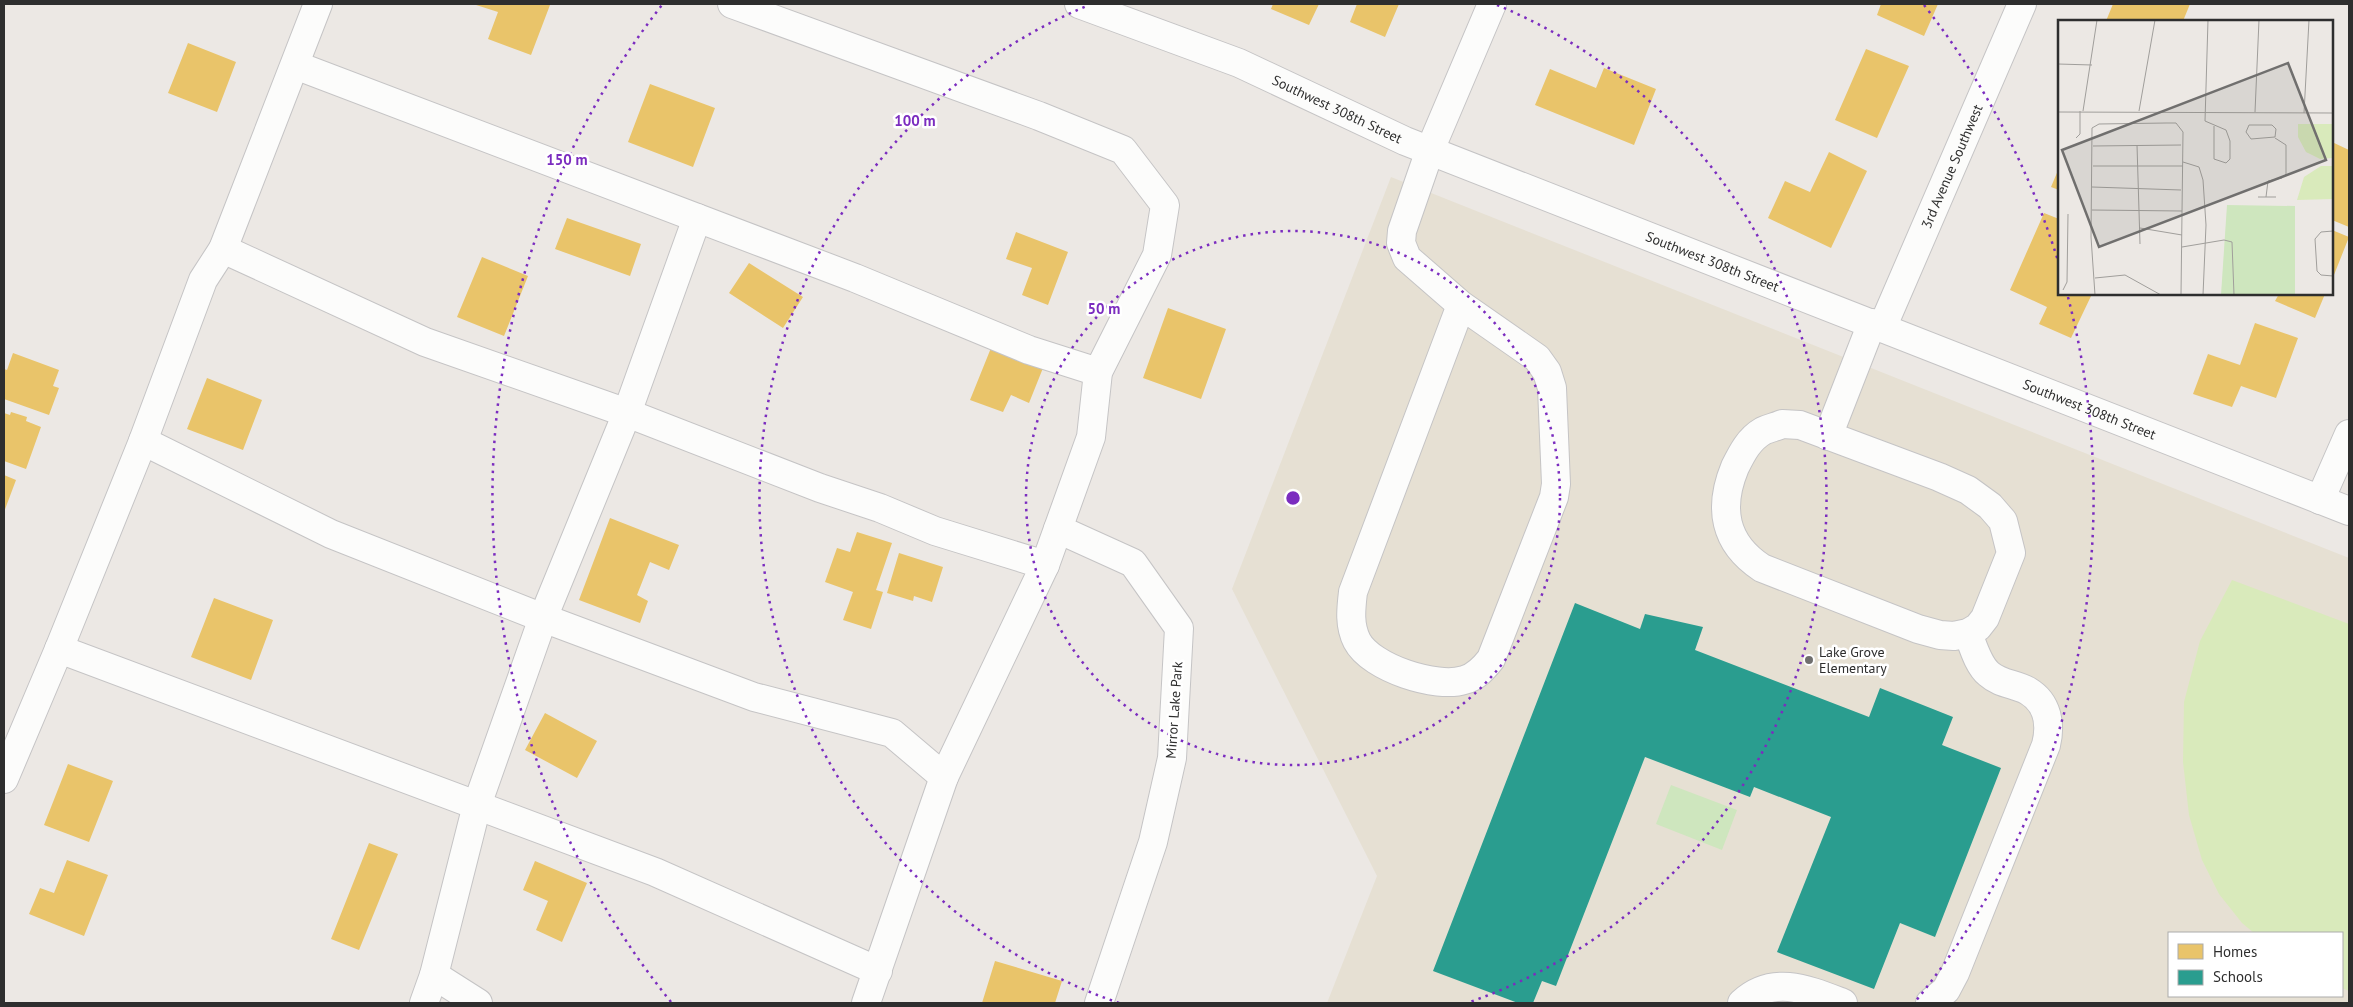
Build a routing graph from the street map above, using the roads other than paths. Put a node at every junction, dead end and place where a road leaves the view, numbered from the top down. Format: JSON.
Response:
{"nodes":[{"id":1,"x":318,"y":4,"type":"edge"},
{"id":2,"x":732,"y":4,"type":"edge"},
{"id":3,"x":1080,"y":4,"type":"edge"},
{"id":4,"x":1492,"y":4,"type":"edge"},
{"id":5,"x":2022,"y":4,"type":"edge"},
{"id":6,"x":295,"y":65,"type":"junction"},
{"id":7,"x":1430,"y":150,"type":"junction"},
{"id":8,"x":697,"y":218,"type":"junction"},
{"id":9,"x":224,"y":249,"type":"junction"},
{"id":10,"x":1461,"y":305,"type":"junction"},
{"id":11,"x":1877,"y":325,"type":"junction"},
{"id":12,"x":1098,"y":372,"type":"junction"},
{"id":13,"x":627,"y":413,"type":"junction"},
{"id":14,"x":2349,"y":434,"type":"edge"},
{"id":15,"x":1828,"y":436,"type":"junction"},
{"id":16,"x":143,"y":441,"type":"junction"},
{"id":17,"x":2320,"y":500,"type":"junction"},
{"id":18,"x":2349,"y":511,"type":"edge"},
{"id":19,"x":1058,"y":529,"type":"junction"},
{"id":20,"x":1045,"y":565,"type":"junction"},
{"id":21,"x":543,"y":618,"type":"junction"},
{"id":22,"x":1968,"y":633,"type":"junction"},
{"id":23,"x":59,"y":650,"type":"junction"},
{"id":24,"x":944,"y":777,"type":"junction"},
{"id":25,"x":4,"y":779,"type":"edge"},
{"id":26,"x":476,"y":804,"type":"junction"},
{"id":27,"x":878,"y":971,"type":"junction"},
{"id":28,"x":434,"y":975,"type":"junction"},
{"id":29,"x":424,"y":1003,"type":"edge"},
{"id":30,"x":478,"y":1003,"type":"edge"},
{"id":31,"x":866,"y":1003,"type":"edge"},
{"id":32,"x":1099,"y":1003,"type":"edge"},
{"id":33,"x":1742,"y":1003,"type":"edge"},
{"id":34,"x":1843,"y":1003,"type":"edge"},
{"id":35,"x":1930,"y":1003,"type":"edge"}],
"edges":[{"from":1,"to":6,"type":"street"},
{"from":2,"to":12,"type":"street"},
{"from":3,"to":7,"type":"street","name":"Southwest 308th Street"},
{"from":4,"to":7,"type":"street"},
{"from":5,"to":11,"type":"street","name":"3rd Avenue Southwest"},
{"from":6,"to":8,"type":"street"},
{"from":6,"to":9,"type":"street"},
{"from":7,"to":10,"type":"street"},
{"from":7,"to":11,"type":"street","name":"Southwest 308th Street"},
{"from":8,"to":12,"type":"street"},
{"from":8,"to":13,"type":"street"},
{"from":9,"to":13,"type":"street"},
{"from":9,"to":16,"type":"street"},
{"from":10,"to":10,"type":"street"},
{"from":11,"to":15,"type":"street","name":"3rd Avenue Southwest"},
{"from":11,"to":17,"type":"street","name":"Southwest 308th Street"},
{"from":12,"to":19,"type":"street"},
{"from":13,"to":20,"type":"street"},
{"from":13,"to":21,"type":"street"},
{"from":14,"to":17,"type":"street"},
{"from":15,"to":22,"type":"street"},
{"from":15,"to":22,"type":"street"},
{"from":16,"to":21,"type":"street"},
{"from":16,"to":23,"type":"street"},
{"from":17,"to":18,"type":"street","name":"Southwest 308th Street"},
{"from":19,"to":20,"type":"street"},
{"from":19,"to":32,"type":"street","name":"Mirror Lake Park"},
{"from":20,"to":24,"type":"street"},
{"from":21,"to":24,"type":"street"},
{"from":21,"to":26,"type":"street"},
{"from":22,"to":35,"type":"street"},
{"from":23,"to":25,"type":"street"},
{"from":23,"to":26,"type":"street"},
{"from":24,"to":27,"type":"street"},
{"from":26,"to":27,"type":"street"},
{"from":26,"to":28,"type":"street"},
{"from":27,"to":31,"type":"street"},
{"from":28,"to":29,"type":"street"},
{"from":28,"to":30,"type":"street"},
{"from":33,"to":34,"type":"street"}]}
